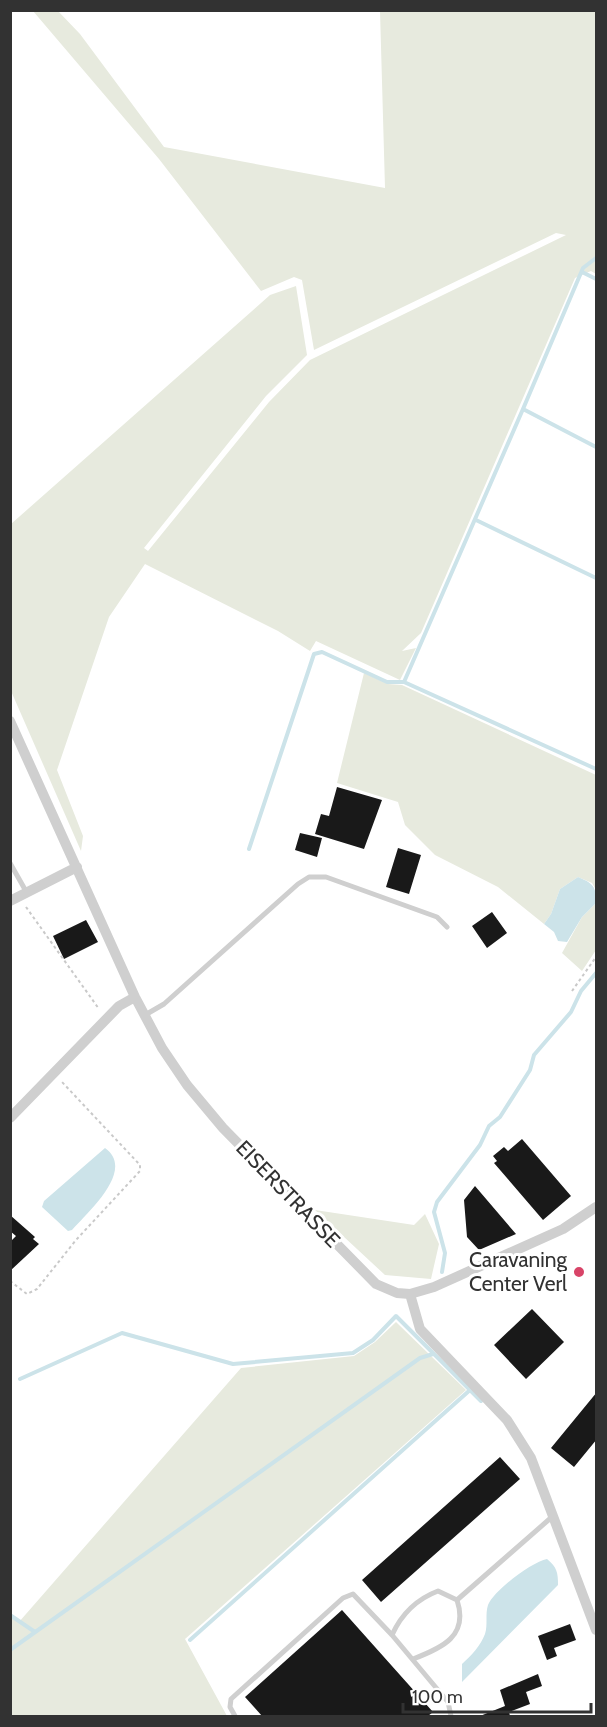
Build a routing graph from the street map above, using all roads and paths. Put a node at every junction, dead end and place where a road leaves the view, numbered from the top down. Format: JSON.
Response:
{"nodes":[{"id":1,"x":10,"y":720,"type":"edge"},
{"id":2,"x":10,"y":863,"type":"edge"},
{"id":3,"x":77,"y":867,"type":"junction"},
{"id":4,"x":19,"y":897,"type":"edge"},
{"id":5,"x":447,"y":927,"type":"dead end"},
{"id":6,"x":597,"y":957,"type":"edge"},
{"id":7,"x":572,"y":991,"type":"dead end"},
{"id":8,"x":135,"y":997,"type":"junction"},
{"id":9,"x":144,"y":1016,"type":"junction"},
{"id":10,"x":106,"y":1019,"type":"junction"},
{"id":11,"x":54,"y":1073,"type":"junction"},
{"id":12,"x":10,"y":1118,"type":"edge"},
{"id":13,"x":597,"y":1207,"type":"edge"},
{"id":14,"x":10,"y":1281,"type":"edge"},
{"id":15,"x":410,"y":1294,"type":"junction"},
{"id":16,"x":554,"y":1515,"type":"junction"},
{"id":17,"x":457,"y":1600,"type":"junction"},
{"id":18,"x":597,"y":1630,"type":"edge"},
{"id":19,"x":392,"y":1635,"type":"junction"},
{"id":20,"x":413,"y":1659,"type":"junction"},
{"id":21,"x":235,"y":1716,"type":"edge"},
{"id":22,"x":451,"y":1716,"type":"edge"}],
"edges":[{"from":1,"to":3,"type":"street","name":"EISERSTRASSE"},
{"from":2,"to":4,"type":"lane"},
{"from":3,"to":4,"type":"street"},
{"from":3,"to":8,"type":"street","name":"EISERSTRASSE"},
{"from":4,"to":10,"type":"path"},
{"from":5,"to":9,"type":"lane"},
{"from":6,"to":7,"type":"path"},
{"from":8,"to":9,"type":"street","name":"EISERSTRASSE"},
{"from":8,"to":10,"type":"street"},
{"from":9,"to":15,"type":"street","name":"EISERSTRASSE"},
{"from":10,"to":11,"type":"street"},
{"from":11,"to":12,"type":"street"},
{"from":11,"to":14,"type":"path"},
{"from":13,"to":15,"type":"street"},
{"from":15,"to":16,"type":"street"},
{"from":16,"to":17,"type":"lane"},
{"from":16,"to":18,"type":"street"},
{"from":17,"to":19,"type":"lane"},
{"from":17,"to":20,"type":"lane"},
{"from":19,"to":20,"type":"lane"},
{"from":19,"to":21,"type":"lane"},
{"from":20,"to":22,"type":"lane"}]}
